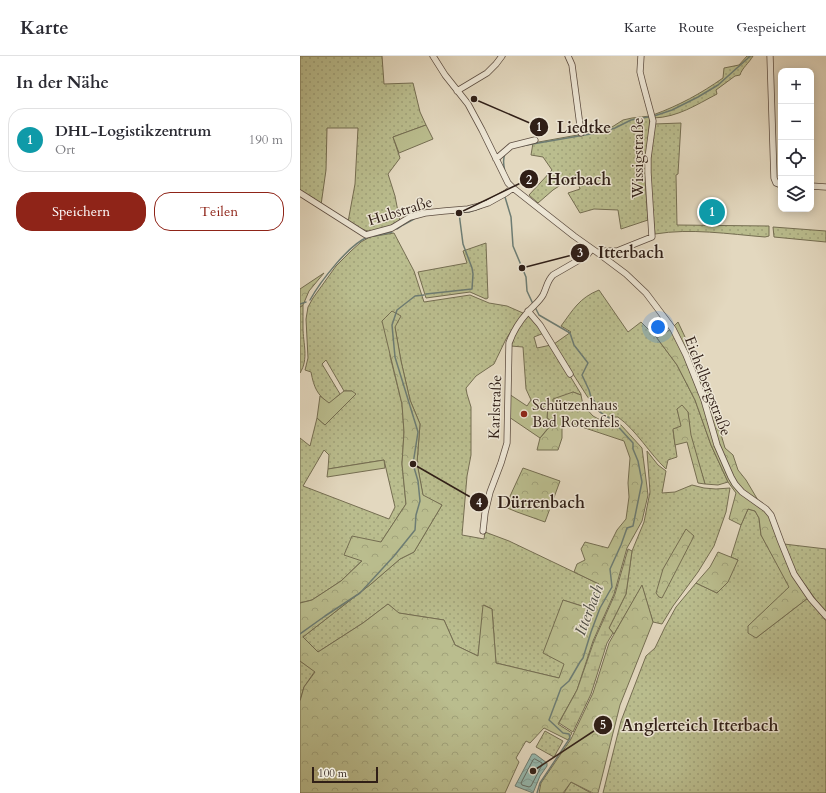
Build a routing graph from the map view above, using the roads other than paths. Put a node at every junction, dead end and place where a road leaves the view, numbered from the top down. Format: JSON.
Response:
{"nodes":[{"id":1,"x":433,"y":56,"type":"edge"},
{"id":2,"x":502,"y":56,"type":"edge"},
{"id":3,"x":568,"y":56,"type":"edge"},
{"id":4,"x":641,"y":56,"type":"edge"},
{"id":5,"x":770,"y":56,"type":"edge"},
{"id":6,"x":457,"y":91,"type":"junction"},
{"id":7,"x":581,"y":133,"type":"dead end"},
{"id":8,"x":535,"y":140,"type":"dead end"},
{"id":9,"x":496,"y":159,"type":"junction"},
{"id":10,"x":778,"y":183,"type":"edge"},
{"id":11,"x":814,"y":186,"type":"edge"},
{"id":12,"x":826,"y":187,"type":"edge"},
{"id":13,"x":513,"y":188,"type":"junction"},
{"id":14,"x":300,"y":193,"type":"edge"},
{"id":15,"x":592,"y":249,"type":"junction"},
{"id":16,"x":598,"y":253,"type":"junction"},
{"id":17,"x":532,"y":308,"type":"junction"},
{"id":18,"x":570,"y":374,"type":"dead end"},
{"id":19,"x":483,"y":531,"type":"dead end"},
{"id":20,"x":826,"y":616,"type":"edge"}],
"edges":[{"from":1,"to":6,"type":"street","name":"Eichelbergstraße"},
{"from":2,"to":6,"type":"street"},
{"from":3,"to":7,"type":"street"},
{"from":4,"to":16,"type":"street","name":"Wissigstraße"},
{"from":5,"to":10,"type":"street"},
{"from":6,"to":9,"type":"street","name":"Eichelbergstraße"},
{"from":8,"to":9,"type":"street"},
{"from":9,"to":13,"type":"street","name":"Eichelbergstraße"},
{"from":11,"to":12,"type":"street"},
{"from":13,"to":14,"type":"street","name":"Hubstraße"},
{"from":13,"to":15,"type":"street","name":"Eichelbergstraße"},
{"from":15,"to":16,"type":"street","name":"Eichelbergstraße"},
{"from":15,"to":17,"type":"street","name":"Karlstraße"},
{"from":16,"to":20,"type":"street","name":"Eichelbergstraße"},
{"from":17,"to":18,"type":"street"},
{"from":17,"to":19,"type":"street","name":"Karlstraße"}]}
